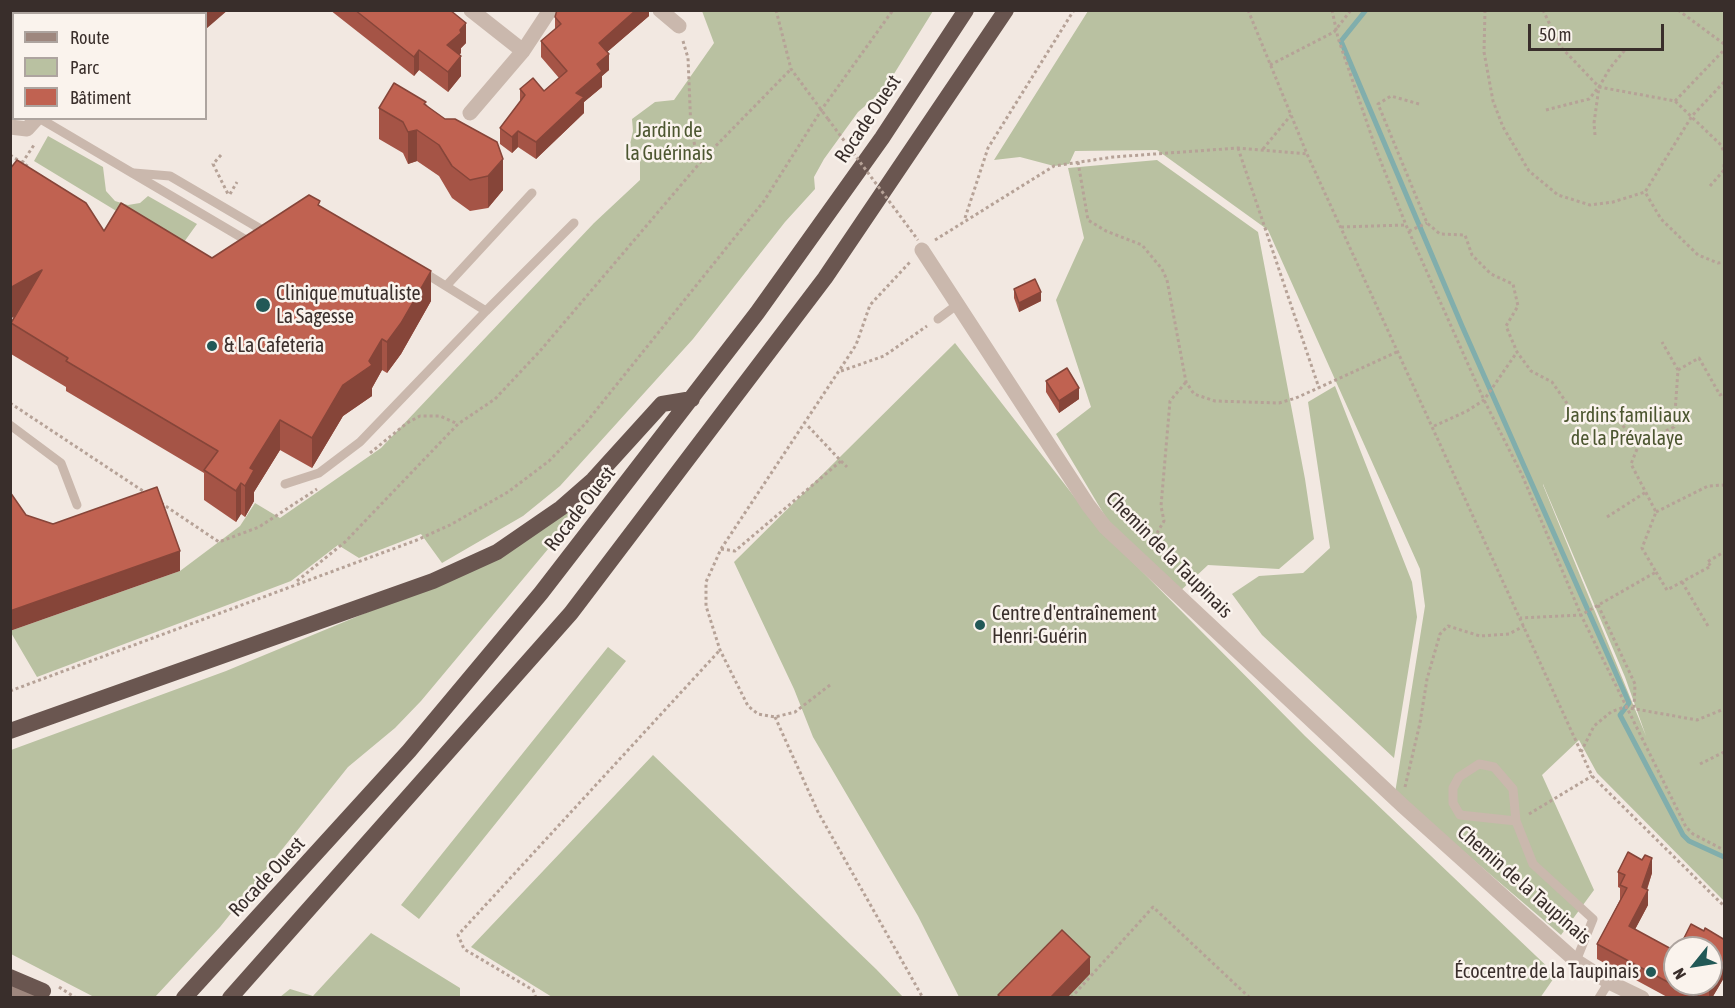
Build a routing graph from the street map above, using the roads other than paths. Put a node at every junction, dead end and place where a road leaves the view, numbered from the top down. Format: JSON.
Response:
{"nodes":[{"id":1,"x":471,"y":10,"type":"edge"},
{"id":2,"x":550,"y":10,"type":"edge"},
{"id":3,"x":660,"y":10,"type":"edge"},
{"id":4,"x":966,"y":10,"type":"edge"},
{"id":5,"x":1006,"y":10,"type":"edge"},
{"id":6,"x":679,"y":26,"type":"road end"},
{"id":7,"x":523,"y":51,"type":"junction"},
{"id":8,"x":470,"y":113,"type":"dead end"},
{"id":9,"x":36,"y":120,"type":"edge"},
{"id":10,"x":41,"y":120,"type":"edge"},
{"id":11,"x":11,"y":128,"type":"edge"},
{"id":12,"x":134,"y":173,"type":"junction"},
{"id":13,"x":532,"y":193,"type":"dead end"},
{"id":14,"x":574,"y":223,"type":"dead end"},
{"id":15,"x":274,"y":225,"type":"edge"},
{"id":16,"x":920,"y":245,"type":"road end"},
{"id":17,"x":261,"y":249,"type":"edge"},
{"id":18,"x":409,"y":263,"type":"edge"},
{"id":19,"x":447,"y":285,"type":"junction"},
{"id":20,"x":958,"y":304,"type":"junction"},
{"id":21,"x":486,"y":311,"type":"junction"},
{"id":22,"x":938,"y":319,"type":"road end"},
{"id":23,"x":692,"y":399,"type":"junction"},
{"id":24,"x":10,"y":425,"type":"edge"},
{"id":25,"x":285,"y":484,"type":"dead end"},
{"id":26,"x":77,"y":505,"type":"dead end"},
{"id":27,"x":11,"y":731,"type":"edge"},
{"id":28,"x":1516,"y":821,"type":"junction"},
{"id":29,"x":1576,"y":961,"type":"junction"},
{"id":30,"x":10,"y":972,"type":"edge"},
{"id":31,"x":10,"y":977,"type":"edge"},
{"id":32,"x":1609,"y":982,"type":"junction"},
{"id":33,"x":10,"y":988,"type":"edge"},
{"id":34,"x":41,"y":995,"type":"edge"},
{"id":35,"x":184,"y":998,"type":"edge"},
{"id":36,"x":230,"y":998,"type":"edge"},
{"id":37,"x":1599,"y":998,"type":"edge"},
{"id":38,"x":1642,"y":998,"type":"edge"}],
"edges":[{"from":1,"to":7,"type":"street"},
{"from":2,"to":7,"type":"street"},
{"from":3,"to":6,"type":"street"},
{"from":4,"to":23,"type":"highway","name":"Rocade Ouest"},
{"from":5,"to":36,"type":"highway"},
{"from":7,"to":8,"type":"street"},
{"from":9,"to":11,"type":"street"},
{"from":10,"to":12,"type":"lane"},
{"from":12,"to":15,"type":"lane"},
{"from":12,"to":17,"type":"lane"},
{"from":13,"to":19,"type":"lane"},
{"from":14,"to":21,"type":"lane"},
{"from":16,"to":20,"type":"street","name":"Chemin de la Taupinais"},
{"from":18,"to":19,"type":"lane"},
{"from":19,"to":21,"type":"lane"},
{"from":20,"to":22,"type":"lane"},
{"from":20,"to":29,"type":"street","name":"Chemin de la Taupinais"},
{"from":21,"to":25,"type":"lane"},
{"from":23,"to":27,"type":"highway"},
{"from":23,"to":35,"type":"highway","name":"Rocade Ouest"},
{"from":24,"to":26,"type":"lane"},
{"from":28,"to":28,"type":"lane"},
{"from":28,"to":29,"type":"lane"},
{"from":29,"to":32,"type":"street","name":"Chemin de la Taupinais"},
{"from":30,"to":34,"type":"main road"},
{"from":31,"to":34,"type":"highway"},
{"from":32,"to":37,"type":"lane"},
{"from":32,"to":38,"type":"street","name":"Chemin de la Taupinais"},
{"from":33,"to":34,"type":"main road"}]}
